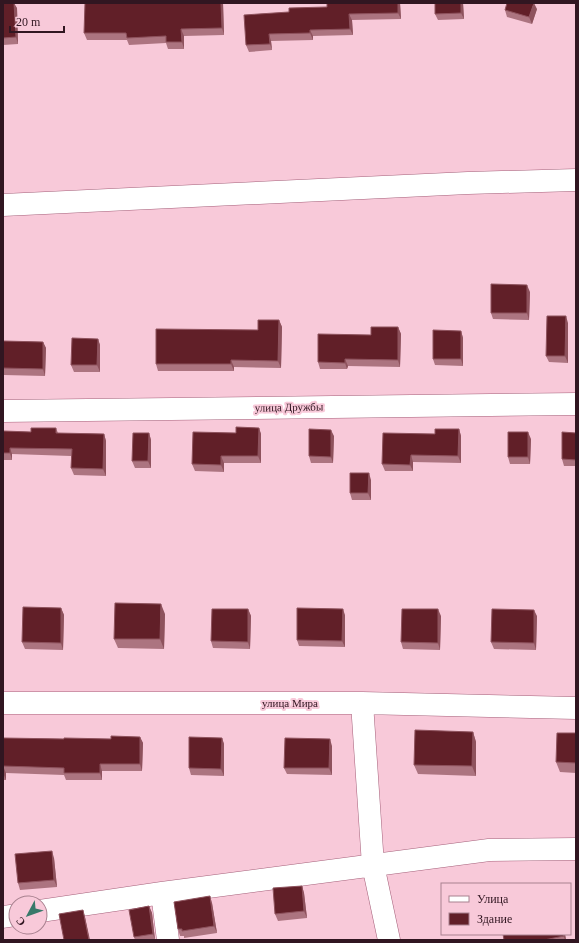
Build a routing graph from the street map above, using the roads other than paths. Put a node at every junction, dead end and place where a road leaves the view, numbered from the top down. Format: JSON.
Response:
{"nodes":[{"id":1,"x":576,"y":180,"type":"edge"},
{"id":2,"x":3,"y":205,"type":"edge"},
{"id":3,"x":576,"y":404,"type":"edge"},
{"id":4,"x":3,"y":411,"type":"edge"},
{"id":5,"x":3,"y":703,"type":"edge"},
{"id":6,"x":362,"y":703,"type":"junction"},
{"id":7,"x":576,"y":708,"type":"edge"},
{"id":8,"x":576,"y":849,"type":"edge"},
{"id":9,"x":373,"y":865,"type":"junction"},
{"id":10,"x":162,"y":893,"type":"junction"},
{"id":11,"x":48,"y":910,"type":"edge"},
{"id":12,"x":168,"y":940,"type":"edge"},
{"id":13,"x":389,"y":940,"type":"edge"}],
"edges":[{"from":1,"to":2,"type":"street"},
{"from":3,"to":4,"type":"street","name":"улица Дружбы"},
{"from":5,"to":6,"type":"street","name":"улица Мира"},
{"from":6,"to":7,"type":"street","name":"улица Мира"},
{"from":6,"to":9,"type":"street"},
{"from":8,"to":9,"type":"street"},
{"from":9,"to":10,"type":"street"},
{"from":9,"to":13,"type":"street"},
{"from":10,"to":11,"type":"street"},
{"from":10,"to":12,"type":"street"}]}
